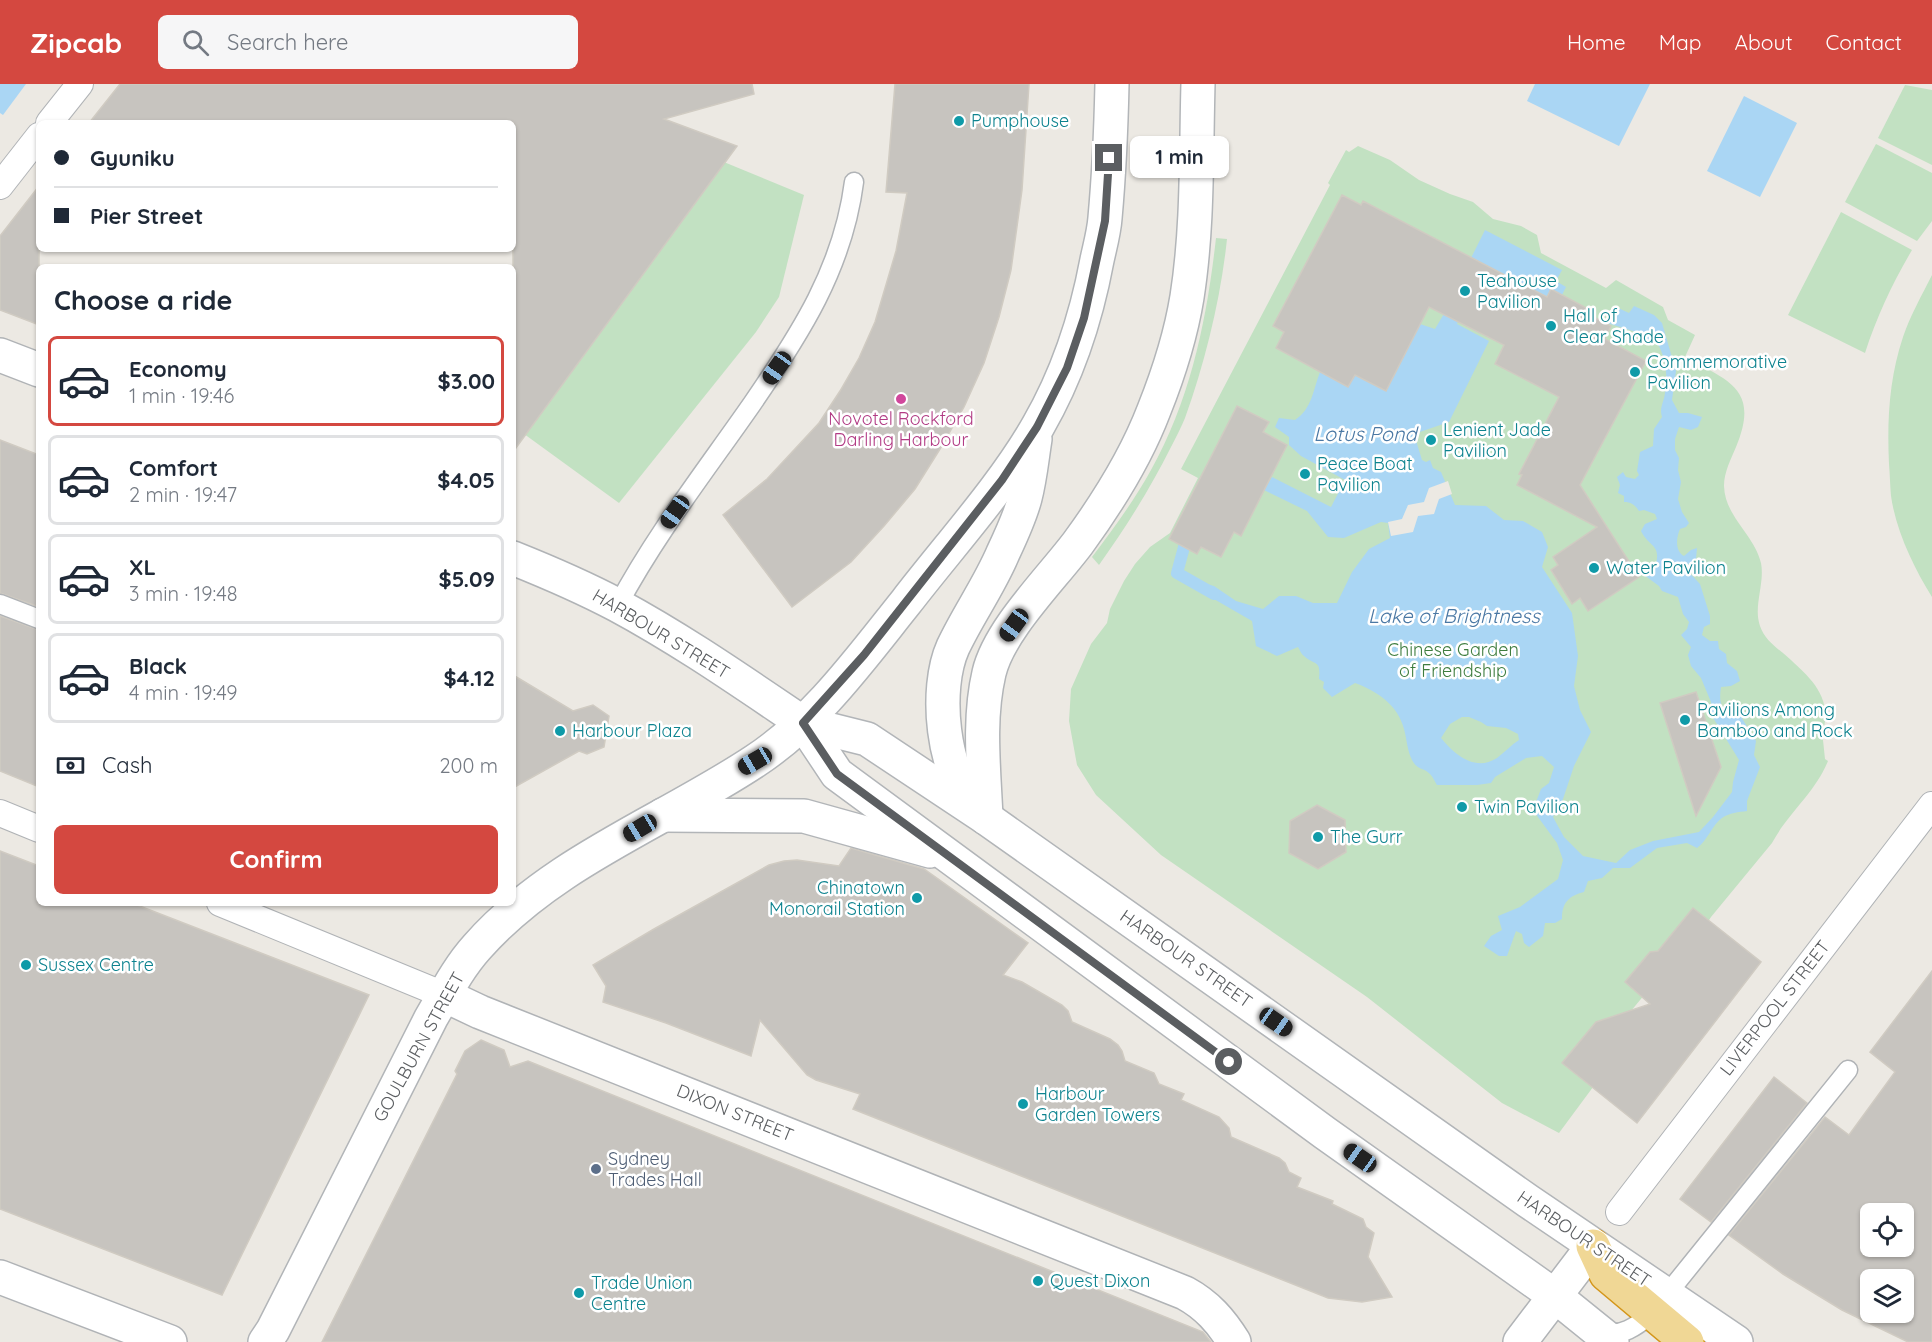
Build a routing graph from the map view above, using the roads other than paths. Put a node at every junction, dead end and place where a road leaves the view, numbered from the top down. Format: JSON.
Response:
{"nodes":[{"id":1,"x":80,"y":84,"type":"edge"},
{"id":2,"x":1112,"y":84,"type":"edge"},
{"id":3,"x":1198,"y":84,"type":"edge"},
{"id":4,"x":51,"y":120,"type":"edge"},
{"id":5,"x":36,"y":140,"type":"edge"},
{"id":6,"x":854,"y":182,"type":"dead end"},
{"id":7,"x":0,"y":186,"type":"edge"},
{"id":8,"x":0,"y":355,"type":"edge"},
{"id":9,"x":36,"y":369,"type":"edge"},
{"id":10,"x":1013,"y":489,"type":"junction"},
{"id":11,"x":516,"y":559,"type":"edge"},
{"id":12,"x":0,"y":604,"type":"edge"},
{"id":13,"x":618,"y":605,"type":"junction"},
{"id":14,"x":36,"y":619,"type":"edge"},
{"id":15,"x":803,"y":723,"type":"junction"},
{"id":16,"x":1932,"y":805,"type":"edge"},
{"id":17,"x":0,"y":813,"type":"edge"},
{"id":18,"x":661,"y":815,"type":"junction"},
{"id":19,"x":986,"y":818,"type":"junction"},
{"id":20,"x":36,"y":828,"type":"edge"},
{"id":21,"x":947,"y":855,"type":"junction"},
{"id":22,"x":227,"y":906,"type":"edge"},
{"id":23,"x":444,"y":995,"type":"junction"},
{"id":24,"x":1848,"y":1070,"type":"dead end"},
{"id":25,"x":1619,"y":1212,"type":"dead end"},
{"id":26,"x":1593,"y":1246,"type":"junction"},
{"id":27,"x":0,"y":1277,"type":"edge"},
{"id":28,"x":1555,"y":1296,"type":"junction"},
{"id":29,"x":1659,"y":1304,"type":"junction"},
{"id":30,"x":1606,"y":1337,"type":"edge"},
{"id":31,"x":170,"y":1342,"type":"edge"},
{"id":32,"x":265,"y":1342,"type":"edge"},
{"id":33,"x":1234,"y":1342,"type":"edge"},
{"id":34,"x":1520,"y":1342,"type":"edge"},
{"id":35,"x":1686,"y":1342,"type":"edge"},
{"id":36,"x":1736,"y":1342,"type":"edge"}],
"edges":[{"from":1,"to":4,"type":"street"},
{"from":2,"to":10,"type":"main road"},
{"from":3,"to":19,"type":"main road"},
{"from":5,"to":7,"type":"street"},
{"from":6,"to":13,"type":"lane"},
{"from":8,"to":9,"type":"main road"},
{"from":10,"to":15,"type":"main road","name":"GOULBURN STREET"},
{"from":10,"to":19,"type":"main road"},
{"from":11,"to":13,"type":"main road","name":"HARBOUR STREET"},
{"from":12,"to":14,"type":"lane"},
{"from":13,"to":15,"type":"main road","name":"HARBOUR STREET"},
{"from":15,"to":18,"type":"main road","name":"GOULBURN STREET"},
{"from":15,"to":19,"type":"main road","name":"HARBOUR STREET"},
{"from":15,"to":21,"type":"main road","name":"HARBOUR STREET"},
{"from":16,"to":25,"type":"street","name":"LIVERPOOL STREET"},
{"from":17,"to":20,"type":"street"},
{"from":18,"to":21,"type":"main road"},
{"from":18,"to":23,"type":"main road","name":"GOULBURN STREET"},
{"from":19,"to":26,"type":"main road","name":"HARBOUR STREET"},
{"from":21,"to":28,"type":"main road","name":"HARBOUR STREET"},
{"from":22,"to":23,"type":"street","name":"DIXON STREET"},
{"from":23,"to":32,"type":"main road","name":"GOULBURN STREET"},
{"from":23,"to":33,"type":"main road","name":"DIXON STREET"},
{"from":24,"to":29,"type":"lane"},
{"from":26,"to":28,"type":"main road"},
{"from":26,"to":29,"type":"highway"},
{"from":27,"to":31,"type":"main road"},
{"from":28,"to":30,"type":"main road","name":"HARBOUR STREET"},
{"from":28,"to":34,"type":"main road"},
{"from":29,"to":30,"type":"lane"},
{"from":29,"to":35,"type":"highway"},
{"from":29,"to":36,"type":"main road","name":"HARBOUR STREET"}]}
